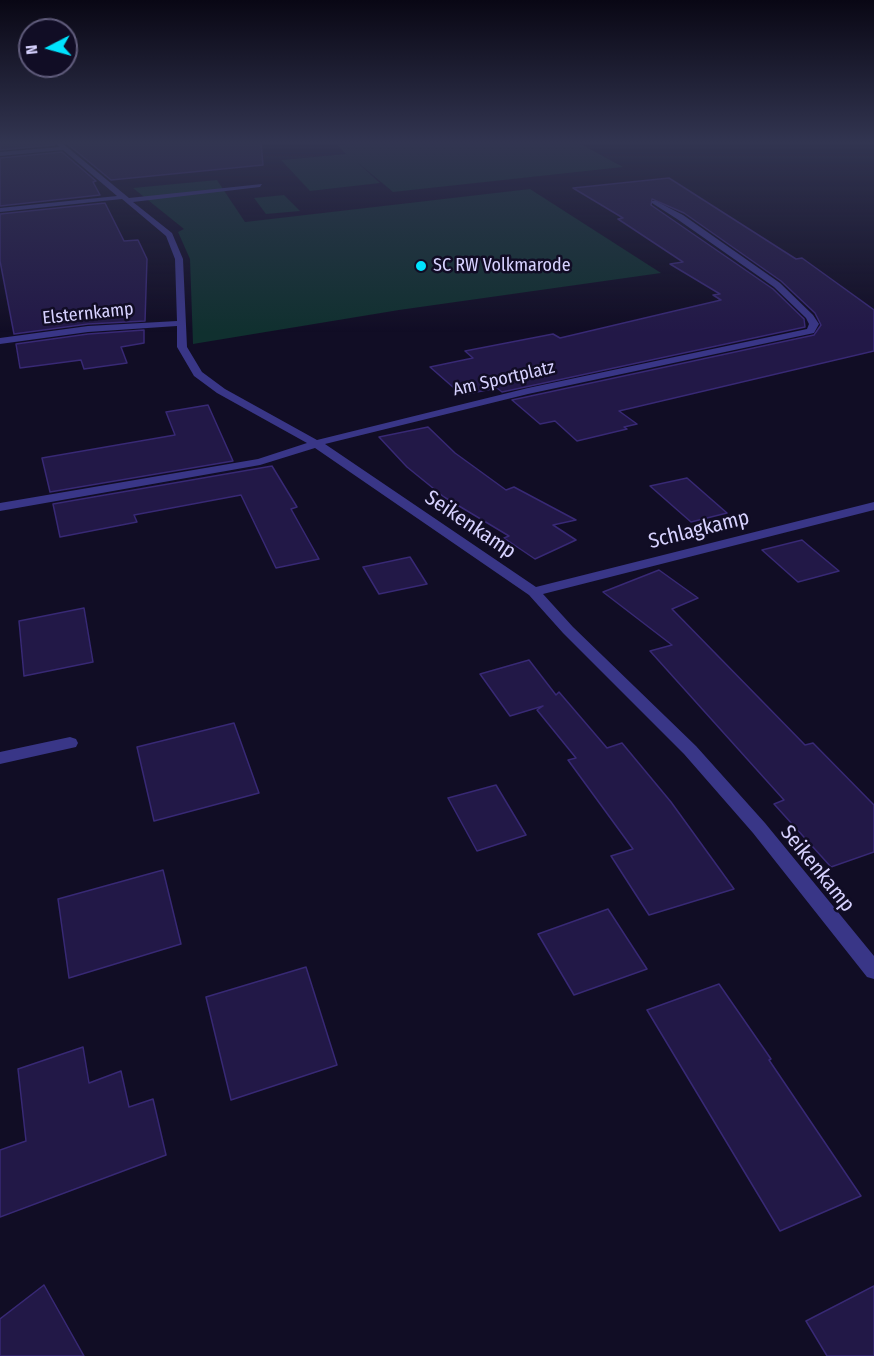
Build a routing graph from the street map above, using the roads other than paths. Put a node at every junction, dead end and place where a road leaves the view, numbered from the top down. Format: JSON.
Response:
{"nodes":[{"id":1,"x":50,"y":205,"type":"edge"},
{"id":2,"x":135,"y":205,"type":"edge"},
{"id":3,"x":660,"y":205,"type":"edge"},
{"id":4,"x":0,"y":210,"type":"edge"},
{"id":5,"x":180,"y":323,"type":"junction"},
{"id":6,"x":0,"y":341,"type":"edge"},
{"id":7,"x":317,"y":444,"type":"junction"},
{"id":8,"x":874,"y":506,"type":"edge"},
{"id":9,"x":0,"y":507,"type":"edge"},
{"id":10,"x":534,"y":592,"type":"junction"},
{"id":11,"x":70,"y":743,"type":"dead end"},
{"id":12,"x":0,"y":758,"type":"edge"},
{"id":13,"x":874,"y":971,"type":"edge"}],
"edges":[{"from":1,"to":4,"type":"street"},
{"from":2,"to":5,"type":"street","name":"Seikenkamp"},
{"from":3,"to":7,"type":"street","name":"Am Sportplatz"},
{"from":5,"to":6,"type":"street","name":"Elsternkamp"},
{"from":5,"to":7,"type":"street","name":"Seikenkamp"},
{"from":7,"to":9,"type":"street","name":"Am Sportplatz"},
{"from":7,"to":10,"type":"street","name":"Seikenkamp"},
{"from":8,"to":10,"type":"street","name":"Schlagkamp"},
{"from":10,"to":13,"type":"street","name":"Seikenkamp"},
{"from":11,"to":12,"type":"street"}]}
